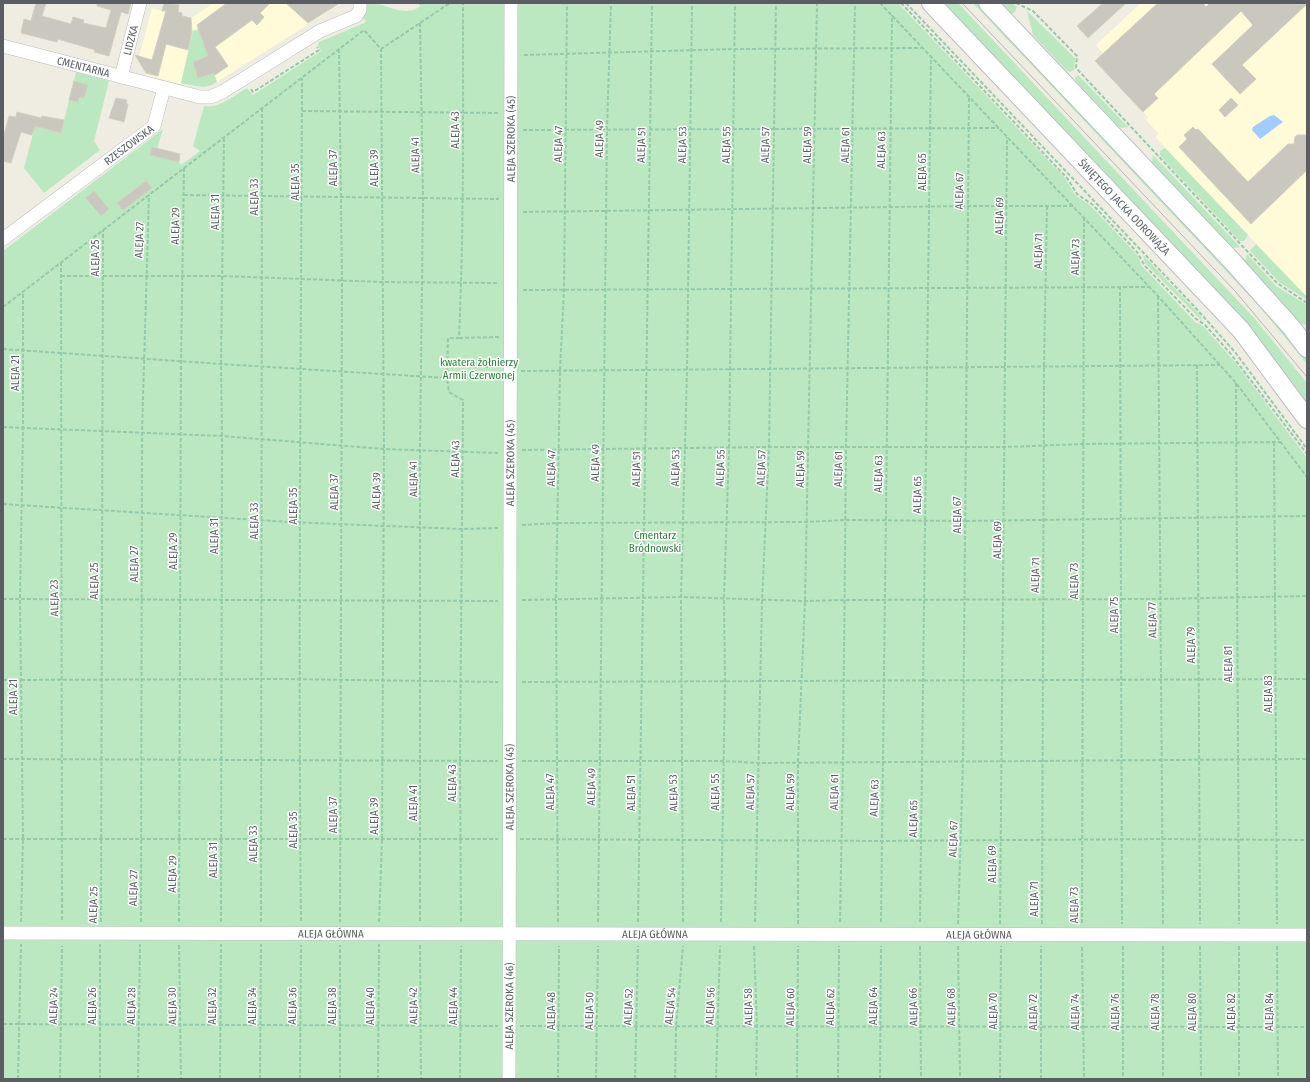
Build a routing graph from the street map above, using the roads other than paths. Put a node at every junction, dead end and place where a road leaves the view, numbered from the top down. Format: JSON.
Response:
{"nodes":[{"id":1,"x":140,"y":3,"type":"edge"},
{"id":2,"x":360,"y":3,"type":"edge"},
{"id":3,"x":511,"y":3,"type":"edge"},
{"id":4,"x":932,"y":3,"type":"edge"},
{"id":5,"x":988,"y":3,"type":"edge"},
{"id":6,"x":3,"y":46,"type":"edge"},
{"id":7,"x":121,"y":77,"type":"junction"},
{"id":8,"x":164,"y":88,"type":"junction"},
{"id":9,"x":3,"y":239,"type":"edge"},
{"id":10,"x":1307,"y":348,"type":"edge"},
{"id":11,"x":1307,"y":419,"type":"edge"},
{"id":12,"x":508,"y":928,"type":"junction"},
{"id":13,"x":3,"y":933,"type":"edge"},
{"id":14,"x":1307,"y":935,"type":"edge"},
{"id":15,"x":509,"y":1079,"type":"edge"}],
"edges":[{"from":1,"to":7,"type":"street","name":"LIDZKA"},
{"from":2,"to":8,"type":"street"},
{"from":3,"to":12,"type":"street","name":"ALEJA SZEROKA (45)"},
{"from":4,"to":11,"type":"main road","name":"ŚWIĘTEGO JACKA ODROWĄŻA"},
{"from":5,"to":10,"type":"main road"},
{"from":6,"to":7,"type":"street","name":"CMENTARNA"},
{"from":7,"to":8,"type":"street","name":"CMENTARNA"},
{"from":8,"to":9,"type":"street","name":"RZESZOWSKA"},
{"from":12,"to":13,"type":"street","name":"ALEJA GŁÓWNA"},
{"from":12,"to":14,"type":"street","name":"ALEJA GŁÓWNA"},
{"from":12,"to":15,"type":"street","name":"ALEJA SZEROKA (46)"}]}
